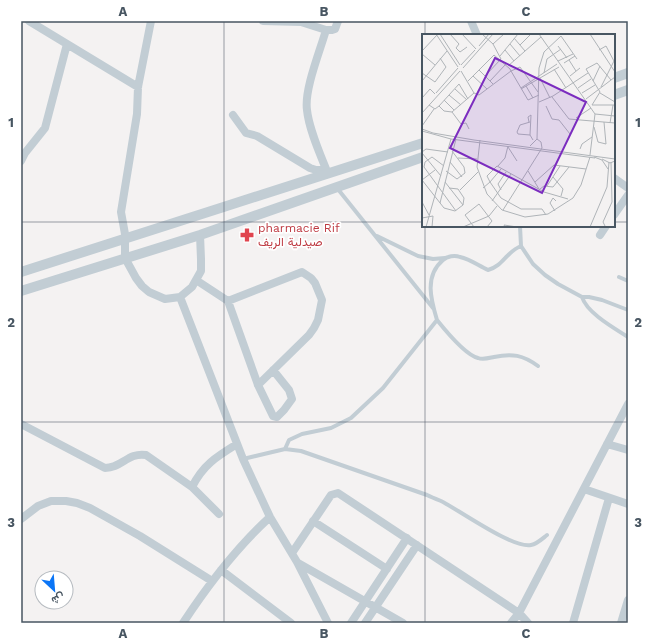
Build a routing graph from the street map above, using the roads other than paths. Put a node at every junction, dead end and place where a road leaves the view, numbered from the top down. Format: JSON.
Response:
{"nodes":[{"id":1,"x":29,"y":21,"type":"edge"},
{"id":2,"x":151,"y":21,"type":"edge"},
{"id":3,"x":263,"y":21,"type":"edge"},
{"id":4,"x":266,"y":21,"type":"edge"},
{"id":5,"x":301,"y":21,"type":"edge"},
{"id":6,"x":338,"y":21,"type":"edge"},
{"id":7,"x":471,"y":21,"type":"edge"},
{"id":8,"x":326,"y":30,"type":"junction"},
{"id":9,"x":477,"y":34,"type":"edge"},
{"id":10,"x":67,"y":44,"type":"junction"},
{"id":11,"x":628,"y":73,"type":"edge"},
{"id":12,"x":615,"y":78,"type":"edge"},
{"id":13,"x":138,"y":88,"type":"junction"},
{"id":14,"x":628,"y":90,"type":"edge"},
{"id":15,"x":615,"y":94,"type":"edge"},
{"id":16,"x":233,"y":115,"type":"dead end"},
{"id":17,"x":422,"y":143,"type":"edge"},
{"id":18,"x":422,"y":157,"type":"edge"},
{"id":19,"x":21,"y":160,"type":"edge"},
{"id":20,"x":327,"y":172,"type":"junction"},
{"id":21,"x":615,"y":179,"type":"edge"},
{"id":22,"x":336,"y":187,"type":"junction"},
{"id":23,"x":628,"y":188,"type":"edge"},
{"id":24,"x":628,"y":194,"type":"edge"},
{"id":25,"x":615,"y":214,"type":"edge"},
{"id":26,"x":520,"y":227,"type":"edge"},
{"id":27,"x":605,"y":227,"type":"edge"},
{"id":28,"x":200,"y":235,"type":"junction"},
{"id":29,"x":376,"y":235,"type":"junction"},
{"id":30,"x":600,"y":235,"type":"dead end"},
{"id":31,"x":125,"y":238,"type":"junction"},
{"id":32,"x":521,"y":246,"type":"junction"},
{"id":33,"x":125,"y":258,"type":"junction"},
{"id":34,"x":446,"y":258,"type":"junction"},
{"id":35,"x":21,"y":272,"type":"edge"},
{"id":36,"x":619,"y":277,"type":"dead end"},
{"id":37,"x":196,"y":280,"type":"junction"},
{"id":38,"x":628,"y":281,"type":"edge"},
{"id":39,"x":21,"y":291,"type":"edge"},
{"id":40,"x":180,"y":297,"type":"junction"},
{"id":41,"x":582,"y":297,"type":"junction"},
{"id":42,"x":228,"y":301,"type":"junction"},
{"id":43,"x":433,"y":308,"type":"junction"},
{"id":44,"x":628,"y":310,"type":"edge"},
{"id":45,"x":437,"y":320,"type":"junction"},
{"id":46,"x":628,"y":337,"type":"edge"},
{"id":47,"x":538,"y":366,"type":"dead end"},
{"id":48,"x":273,"y":370,"type":"junction"},
{"id":49,"x":258,"y":385,"type":"junction"},
{"id":50,"x":628,"y":404,"type":"edge"},
{"id":51,"x":21,"y":424,"type":"edge"},
{"id":52,"x":237,"y":444,"type":"junction"},
{"id":53,"x":607,"y":444,"type":"junction"},
{"id":54,"x":285,"y":449,"type":"junction"},
{"id":55,"x":628,"y":450,"type":"edge"},
{"id":56,"x":243,"y":459,"type":"junction"},
{"id":57,"x":192,"y":487,"type":"junction"},
{"id":58,"x":584,"y":489,"type":"junction"},
{"id":59,"x":609,"y":498,"type":"junction"},
{"id":60,"x":628,"y":504,"type":"edge"},
{"id":61,"x":219,"y":514,"type":"dead end"},
{"id":62,"x":270,"y":517,"type":"junction"},
{"id":63,"x":21,"y":519,"type":"edge"},
{"id":64,"x":313,"y":521,"type":"junction"},
{"id":65,"x":547,"y":535,"type":"dead end"},
{"id":66,"x":407,"y":538,"type":"junction"},
{"id":67,"x":417,"y":545,"type":"junction"},
{"id":68,"x":292,"y":553,"type":"junction"},
{"id":69,"x":297,"y":562,"type":"junction"},
{"id":70,"x":386,"y":569,"type":"junction"},
{"id":71,"x":221,"y":570,"type":"junction"},
{"id":72,"x":212,"y":581,"type":"junction"},
{"id":73,"x":628,"y":600,"type":"edge"},
{"id":74,"x":365,"y":601,"type":"junction"},
{"id":75,"x":376,"y":607,"type":"junction"},
{"id":76,"x":519,"y":613,"type":"junction"},
{"id":77,"x":183,"y":623,"type":"edge"},
{"id":78,"x":291,"y":623,"type":"edge"},
{"id":79,"x":328,"y":623,"type":"edge"},
{"id":80,"x":351,"y":623,"type":"edge"},
{"id":81,"x":365,"y":623,"type":"edge"},
{"id":82,"x":403,"y":623,"type":"edge"},
{"id":83,"x":511,"y":623,"type":"edge"},
{"id":84,"x":528,"y":623,"type":"edge"},
{"id":85,"x":573,"y":623,"type":"edge"},
{"id":86,"x":621,"y":623,"type":"edge"}],
"edges":[{"from":1,"to":10,"type":"street"},
{"from":2,"to":13,"type":"street"},
{"from":3,"to":4,"type":"street"},
{"from":4,"to":5,"type":"street"},
{"from":5,"to":8,"type":"street"},
{"from":6,"to":8,"type":"street"},
{"from":7,"to":9,"type":"street"},
{"from":8,"to":20,"type":"street"},
{"from":10,"to":13,"type":"street"},
{"from":10,"to":19,"type":"street"},
{"from":11,"to":12,"type":"street"},
{"from":13,"to":31,"type":"street"},
{"from":14,"to":15,"type":"street"},
{"from":16,"to":20,"type":"street"},
{"from":17,"to":20,"type":"street"},
{"from":18,"to":22,"type":"street"},
{"from":20,"to":31,"type":"street"},
{"from":21,"to":23,"type":"street"},
{"from":22,"to":28,"type":"street"},
{"from":22,"to":29,"type":"lane"},
{"from":24,"to":25,"type":"street"},
{"from":26,"to":32,"type":"lane"},
{"from":27,"to":30,"type":"street"},
{"from":28,"to":33,"type":"street"},
{"from":28,"to":37,"type":"street"},
{"from":29,"to":34,"type":"lane"},
{"from":29,"to":43,"type":"lane"},
{"from":31,"to":33,"type":"street"},
{"from":31,"to":35,"type":"street"},
{"from":32,"to":34,"type":"lane"},
{"from":32,"to":41,"type":"lane"},
{"from":33,"to":39,"type":"street"},
{"from":33,"to":40,"type":"street"},
{"from":34,"to":43,"type":"lane"},
{"from":36,"to":38,"type":"lane"},
{"from":37,"to":40,"type":"street"},
{"from":37,"to":42,"type":"street"},
{"from":40,"to":52,"type":"street"},
{"from":41,"to":44,"type":"lane"},
{"from":41,"to":46,"type":"lane"},
{"from":42,"to":48,"type":"street"},
{"from":42,"to":49,"type":"street"},
{"from":43,"to":45,"type":"lane"},
{"from":45,"to":47,"type":"lane"},
{"from":45,"to":54,"type":"lane"},
{"from":48,"to":49,"type":"street"},
{"from":48,"to":49,"type":"street"},
{"from":50,"to":53,"type":"street"},
{"from":51,"to":57,"type":"street"},
{"from":52,"to":56,"type":"street"},
{"from":52,"to":57,"type":"street"},
{"from":53,"to":55,"type":"street"},
{"from":53,"to":58,"type":"street"},
{"from":54,"to":56,"type":"lane"},
{"from":54,"to":65,"type":"lane"},
{"from":56,"to":62,"type":"street"},
{"from":57,"to":61,"type":"street"},
{"from":58,"to":59,"type":"street"},
{"from":58,"to":76,"type":"street"},
{"from":59,"to":60,"type":"street"},
{"from":59,"to":85,"type":"street"},
{"from":62,"to":68,"type":"street"},
{"from":62,"to":71,"type":"street"},
{"from":63,"to":72,"type":"street"},
{"from":64,"to":66,"type":"street"},
{"from":64,"to":68,"type":"street"},
{"from":64,"to":70,"type":"street"},
{"from":66,"to":67,"type":"street"},
{"from":66,"to":70,"type":"street"},
{"from":67,"to":75,"type":"street"},
{"from":67,"to":76,"type":"street"},
{"from":68,"to":69,"type":"street"},
{"from":69,"to":74,"type":"street"},
{"from":69,"to":79,"type":"street"},
{"from":70,"to":74,"type":"street"},
{"from":71,"to":72,"type":"street"},
{"from":71,"to":78,"type":"street"},
{"from":72,"to":77,"type":"street"},
{"from":73,"to":86,"type":"street"},
{"from":74,"to":75,"type":"street"},
{"from":74,"to":80,"type":"street"},
{"from":75,"to":81,"type":"street"},
{"from":75,"to":82,"type":"street"},
{"from":76,"to":83,"type":"street"},
{"from":76,"to":84,"type":"street"}]}
